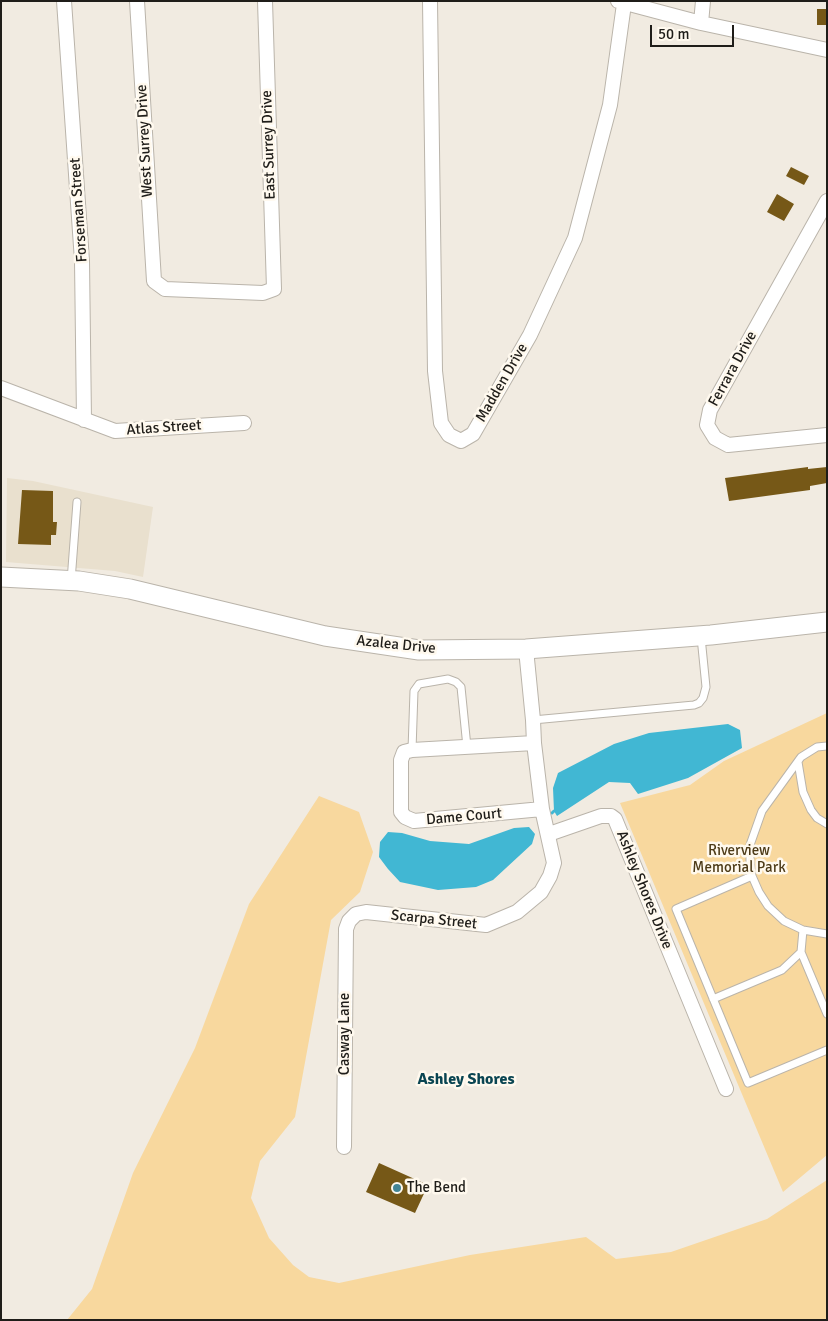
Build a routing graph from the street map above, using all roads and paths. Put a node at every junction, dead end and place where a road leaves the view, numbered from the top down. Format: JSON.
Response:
{"nodes":[{"id":1,"x":64,"y":1,"type":"edge"},
{"id":2,"x":136,"y":1,"type":"edge"},
{"id":3,"x":265,"y":1,"type":"edge"},
{"id":4,"x":430,"y":1,"type":"edge"},
{"id":5,"x":703,"y":1,"type":"edge"},
{"id":6,"x":621,"y":2,"type":"edge"},
{"id":7,"x":701,"y":23,"type":"junction"},
{"id":8,"x":827,"y":50,"type":"edge"},
{"id":9,"x":827,"y":201,"type":"edge"},
{"id":10,"x":274,"y":289,"type":"joint"},
{"id":11,"x":1,"y":388,"type":"edge"},
{"id":12,"x":84,"y":420,"type":"junction"},
{"id":13,"x":244,"y":423,"type":"dead end"},
{"id":14,"x":827,"y":435,"type":"edge"},
{"id":15,"x":77,"y":502,"type":"dead end"},
{"id":16,"x":1,"y":577,"type":"edge"},
{"id":17,"x":71,"y":581,"type":"junction"},
{"id":18,"x":827,"y":622,"type":"edge"},
{"id":19,"x":701,"y":636,"type":"junction"},
{"id":20,"x":526,"y":649,"type":"junction"},
{"id":21,"x":533,"y":720,"type":"junction"},
{"id":22,"x":534,"y":743,"type":"junction"},
{"id":23,"x":827,"y":746,"type":"edge"},
{"id":24,"x":467,"y":747,"type":"junction"},
{"id":25,"x":412,"y":750,"type":"junction"},
{"id":26,"x":798,"y":762,"type":"junction"},
{"id":27,"x":542,"y":809,"type":"junction"},
{"id":28,"x":827,"y":824,"type":"edge"},
{"id":29,"x":548,"y":834,"type":"junction"},
{"id":30,"x":752,"y":876,"type":"junction"},
{"id":31,"x":349,"y":921,"type":"joint"},
{"id":32,"x":803,"y":930,"type":"junction"},
{"id":33,"x":827,"y":934,"type":"edge"},
{"id":34,"x":801,"y":952,"type":"junction"},
{"id":35,"x":713,"y":999,"type":"junction"},
{"id":36,"x":827,"y":1014,"type":"edge"},
{"id":37,"x":827,"y":1050,"type":"edge"},
{"id":38,"x":726,"y":1089,"type":"dead end"},
{"id":39,"x":344,"y":1147,"type":"dead end"}],
"edges":[{"from":1,"to":12,"type":"street","name":"Forseman Street"},
{"from":2,"to":10,"type":"street","name":"West Surrey Drive"},
{"from":3,"to":10,"type":"street","name":"East Surrey Drive"},
{"from":4,"to":6,"type":"street","name":"Madden Drive"},
{"from":5,"to":7,"type":"street"},
{"from":6,"to":7,"type":"street"},
{"from":7,"to":8,"type":"street"},
{"from":9,"to":14,"type":"street","name":"Ferrara Drive"},
{"from":11,"to":12,"type":"street","name":"Atlas Street"},
{"from":12,"to":13,"type":"street","name":"Atlas Street"},
{"from":15,"to":17,"type":"lane"},
{"from":16,"to":17,"type":"street","name":"Azalea Drive"},
{"from":17,"to":20,"type":"street","name":"Azalea Drive"},
{"from":18,"to":19,"type":"street","name":"Azalea Drive"},
{"from":19,"to":20,"type":"street","name":"Azalea Drive"},
{"from":19,"to":21,"type":"lane"},
{"from":20,"to":21,"type":"street"},
{"from":21,"to":22,"type":"street"},
{"from":22,"to":24,"type":"street"},
{"from":22,"to":27,"type":"street"},
{"from":23,"to":26,"type":"lane"},
{"from":24,"to":25,"type":"street"},
{"from":24,"to":25,"type":"lane"},
{"from":25,"to":27,"type":"street","name":"Dame Court"},
{"from":26,"to":28,"type":"lane"},
{"from":26,"to":30,"type":"lane"},
{"from":27,"to":29,"type":"street"},
{"from":29,"to":31,"type":"street","name":"Scarpa Street"},
{"from":29,"to":38,"type":"street","name":"Ashley Shores Drive"},
{"from":30,"to":32,"type":"lane"},
{"from":30,"to":35,"type":"lane"},
{"from":31,"to":39,"type":"street","name":"Casway Lane"},
{"from":32,"to":33,"type":"lane"},
{"from":32,"to":34,"type":"lane"},
{"from":34,"to":35,"type":"lane"},
{"from":34,"to":36,"type":"lane"},
{"from":35,"to":37,"type":"lane"}]}
